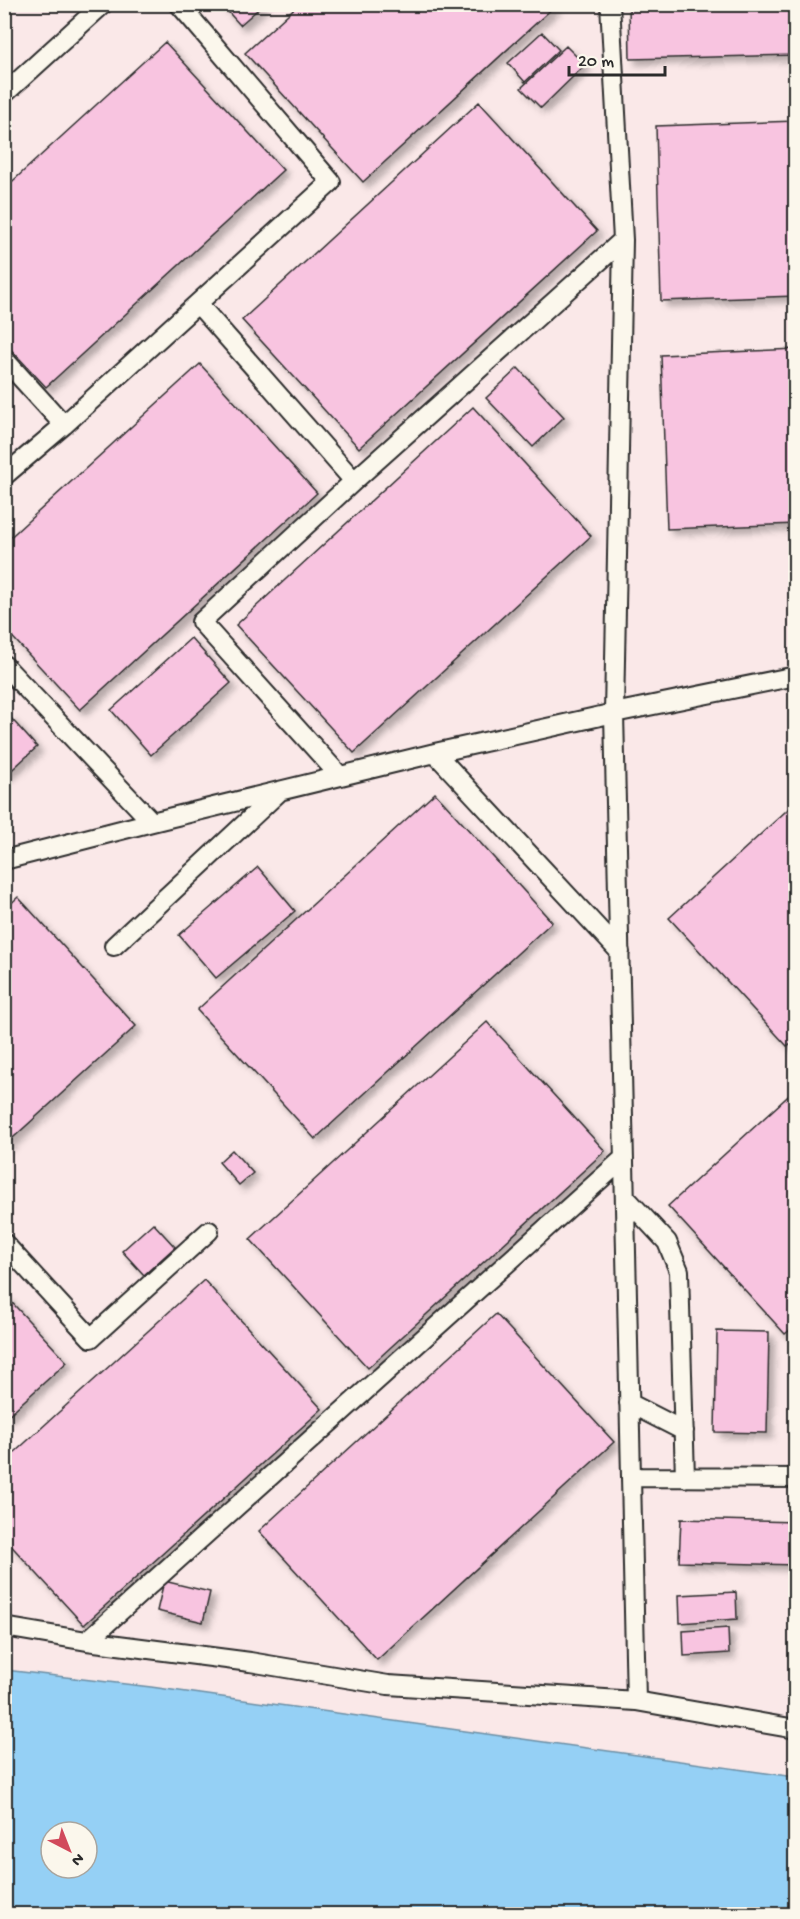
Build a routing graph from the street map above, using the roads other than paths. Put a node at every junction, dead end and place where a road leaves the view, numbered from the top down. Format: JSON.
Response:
{"nodes":[{"id":1,"x":103,"y":4,"type":"edge"},
{"id":2,"x":179,"y":4,"type":"edge"},
{"id":3,"x":610,"y":4,"type":"edge"},
{"id":4,"x":4,"y":94,"type":"edge"},
{"id":5,"x":623,"y":240,"type":"junction"},
{"id":6,"x":198,"y":304,"type":"junction"},
{"id":7,"x":4,"y":359,"type":"edge"},
{"id":8,"x":64,"y":425,"type":"junction"},
{"id":9,"x":4,"y":476,"type":"edge"},
{"id":10,"x":354,"y":481,"type":"junction"},
{"id":11,"x":4,"y":665,"type":"edge"},
{"id":12,"x":795,"y":676,"type":"edge"},
{"id":13,"x":614,"y":712,"type":"junction"},
{"id":14,"x":435,"y":753,"type":"junction"},
{"id":15,"x":339,"y":776,"type":"junction"},
{"id":16,"x":281,"y":790,"type":"junction"},
{"id":17,"x":152,"y":822,"type":"junction"},
{"id":18,"x":4,"y":860,"type":"edge"},
{"id":19,"x":114,"y":946,"type":"dead end"},
{"id":20,"x":620,"y":952,"type":"junction"},
{"id":21,"x":624,"y":1158,"type":"junction"},
{"id":22,"x":624,"y":1197,"type":"junction"},
{"id":23,"x":209,"y":1231,"type":"dead end"},
{"id":24,"x":4,"y":1244,"type":"edge"},
{"id":25,"x":629,"y":1403,"type":"junction"},
{"id":26,"x":684,"y":1431,"type":"junction"},
{"id":27,"x":631,"y":1477,"type":"junction"},
{"id":28,"x":685,"y":1478,"type":"junction"},
{"id":29,"x":795,"y":1478,"type":"edge"},
{"id":30,"x":4,"y":1627,"type":"edge"},
{"id":31,"x":87,"y":1641,"type":"junction"},
{"id":32,"x":636,"y":1701,"type":"junction"},
{"id":33,"x":795,"y":1729,"type":"edge"}],
"edges":[{"from":1,"to":4,"type":"lane"},
{"from":2,"to":6,"type":"lane"},
{"from":3,"to":5,"type":"lane"},
{"from":5,"to":10,"type":"lane"},
{"from":5,"to":13,"type":"lane"},
{"from":6,"to":8,"type":"lane"},
{"from":6,"to":10,"type":"lane"},
{"from":7,"to":8,"type":"lane"},
{"from":8,"to":9,"type":"lane"},
{"from":10,"to":15,"type":"lane"},
{"from":11,"to":17,"type":"lane"},
{"from":12,"to":13,"type":"lane"},
{"from":13,"to":14,"type":"lane"},
{"from":13,"to":20,"type":"lane"},
{"from":14,"to":15,"type":"lane"},
{"from":14,"to":20,"type":"lane"},
{"from":15,"to":16,"type":"lane"},
{"from":16,"to":17,"type":"lane"},
{"from":16,"to":19,"type":"lane"},
{"from":17,"to":18,"type":"lane"},
{"from":20,"to":21,"type":"lane"},
{"from":21,"to":22,"type":"lane"},
{"from":21,"to":31,"type":"lane"},
{"from":22,"to":25,"type":"lane"},
{"from":22,"to":26,"type":"lane"},
{"from":23,"to":24,"type":"lane"},
{"from":25,"to":26,"type":"lane"},
{"from":25,"to":27,"type":"lane"},
{"from":26,"to":28,"type":"lane"},
{"from":27,"to":28,"type":"lane"},
{"from":27,"to":32,"type":"lane"},
{"from":28,"to":29,"type":"lane"},
{"from":30,"to":31,"type":"lane"},
{"from":31,"to":32,"type":"lane"},
{"from":32,"to":33,"type":"lane"}]}
